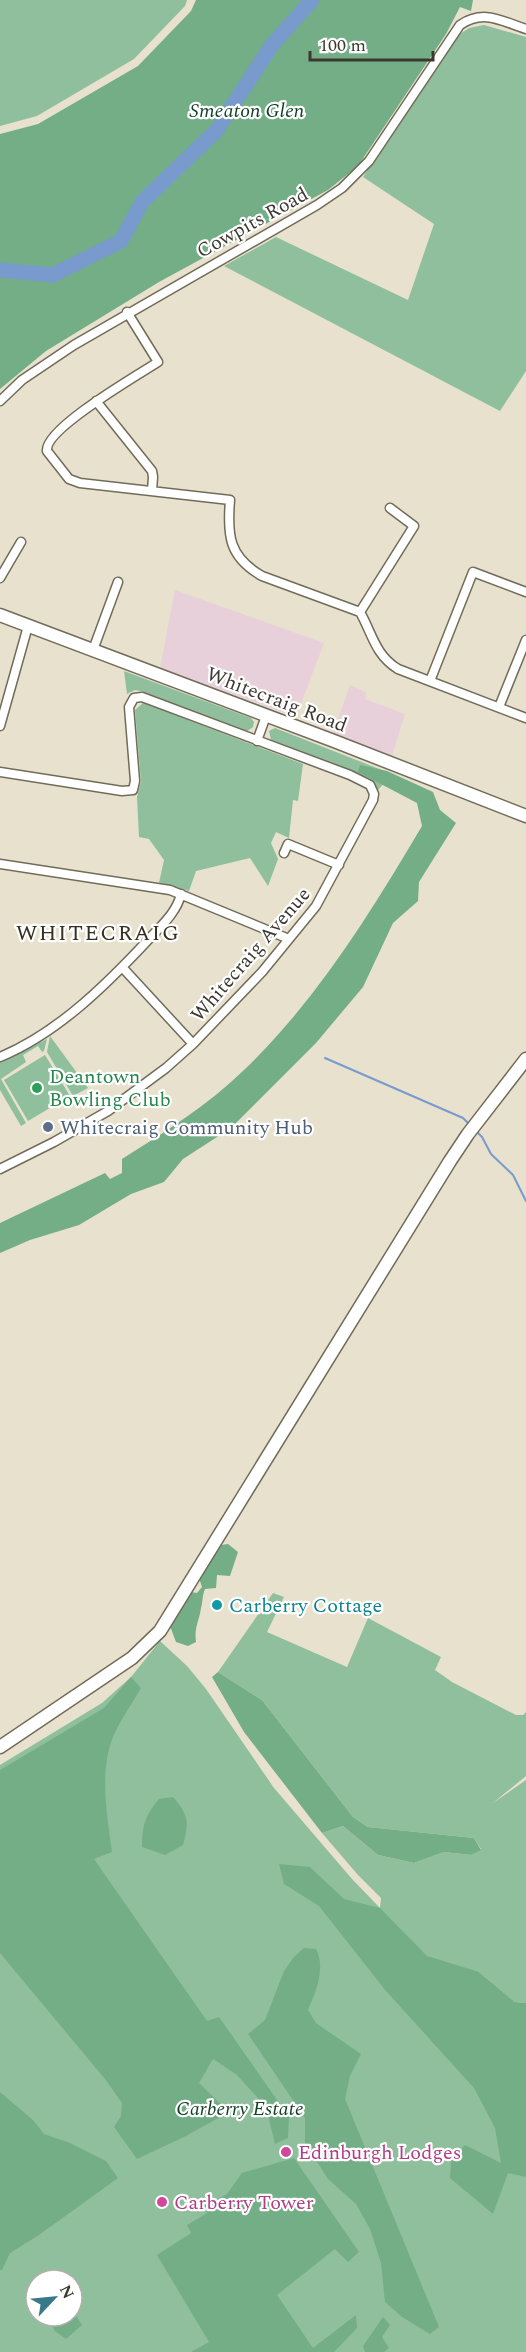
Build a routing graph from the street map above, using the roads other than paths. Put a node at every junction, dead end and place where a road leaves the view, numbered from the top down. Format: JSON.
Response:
{"nodes":[{"id":1,"x":526,"y":29,"type":"edge"},
{"id":2,"x":128,"y":312,"type":"junction"},
{"id":3,"x":0,"y":401,"type":"edge"},
{"id":4,"x":96,"y":401,"type":"junction"},
{"id":5,"x":152,"y":491,"type":"junction"},
{"id":6,"x":390,"y":508,"type":"dead end"},
{"id":7,"x":21,"y":542,"type":"dead end"},
{"id":8,"x":0,"y":578,"type":"edge"},
{"id":9,"x":118,"y":582,"type":"dead end"},
{"id":10,"x":526,"y":592,"type":"edge"},
{"id":11,"x":360,"y":612,"type":"junction"},
{"id":12,"x":0,"y":615,"type":"edge"},
{"id":13,"x":28,"y":626,"type":"junction"},
{"id":14,"x":526,"y":640,"type":"edge"},
{"id":15,"x":93,"y":650,"type":"junction"},
{"id":16,"x":430,"y":681,"type":"junction"},
{"id":17,"x":499,"y":707,"type":"junction"},
{"id":18,"x":266,"y":716,"type":"junction"},
{"id":19,"x":526,"y":718,"type":"edge"},
{"id":20,"x":0,"y":726,"type":"edge"},
{"id":21,"x":257,"y":741,"type":"junction"},
{"id":22,"x":0,"y":772,"type":"edge"},
{"id":23,"x":526,"y":816,"type":"edge"},
{"id":24,"x":284,"y":853,"type":"dead end"},
{"id":25,"x":0,"y":864,"type":"edge"},
{"id":26,"x":339,"y":865,"type":"junction"},
{"id":27,"x":182,"y":894,"type":"junction"},
{"id":28,"x":289,"y":939,"type":"junction"},
{"id":29,"x":122,"y":967,"type":"junction"},
{"id":30,"x":193,"y":1044,"type":"junction"},
{"id":31,"x":0,"y":1057,"type":"edge"},
{"id":32,"x":526,"y":1059,"type":"edge"},
{"id":33,"x":0,"y":1169,"type":"edge"},
{"id":34,"x":0,"y":1747,"type":"edge"}],
"edges":[{"from":1,"to":2,"type":"street","name":"Cowpits Road"},
{"from":2,"to":3,"type":"street","name":"Cowpits Road"},
{"from":2,"to":4,"type":"street"},
{"from":4,"to":5,"type":"street"},
{"from":4,"to":5,"type":"street"},
{"from":5,"to":11,"type":"street"},
{"from":6,"to":11,"type":"street"},
{"from":7,"to":8,"type":"street"},
{"from":9,"to":15,"type":"street"},
{"from":10,"to":16,"type":"street"},
{"from":11,"to":16,"type":"street"},
{"from":12,"to":13,"type":"main road","name":"Whitecraig Road"},
{"from":13,"to":15,"type":"main road","name":"Whitecraig Road"},
{"from":13,"to":20,"type":"street"},
{"from":14,"to":17,"type":"street"},
{"from":15,"to":18,"type":"main road","name":"Whitecraig Road"},
{"from":16,"to":17,"type":"street"},
{"from":17,"to":19,"type":"street"},
{"from":18,"to":21,"type":"street"},
{"from":18,"to":23,"type":"main road","name":"Whitecraig Road"},
{"from":21,"to":22,"type":"street"},
{"from":21,"to":26,"type":"street","name":"Whitecraig Avenue"},
{"from":24,"to":26,"type":"street"},
{"from":25,"to":27,"type":"street"},
{"from":26,"to":28,"type":"street","name":"Whitecraig Avenue"},
{"from":27,"to":28,"type":"street"},
{"from":27,"to":29,"type":"street"},
{"from":28,"to":30,"type":"street","name":"Whitecraig Avenue"},
{"from":29,"to":30,"type":"street"},
{"from":29,"to":31,"type":"street"},
{"from":30,"to":33,"type":"street","name":"Whitecraig Avenue"},
{"from":32,"to":34,"type":"main road"}]}
